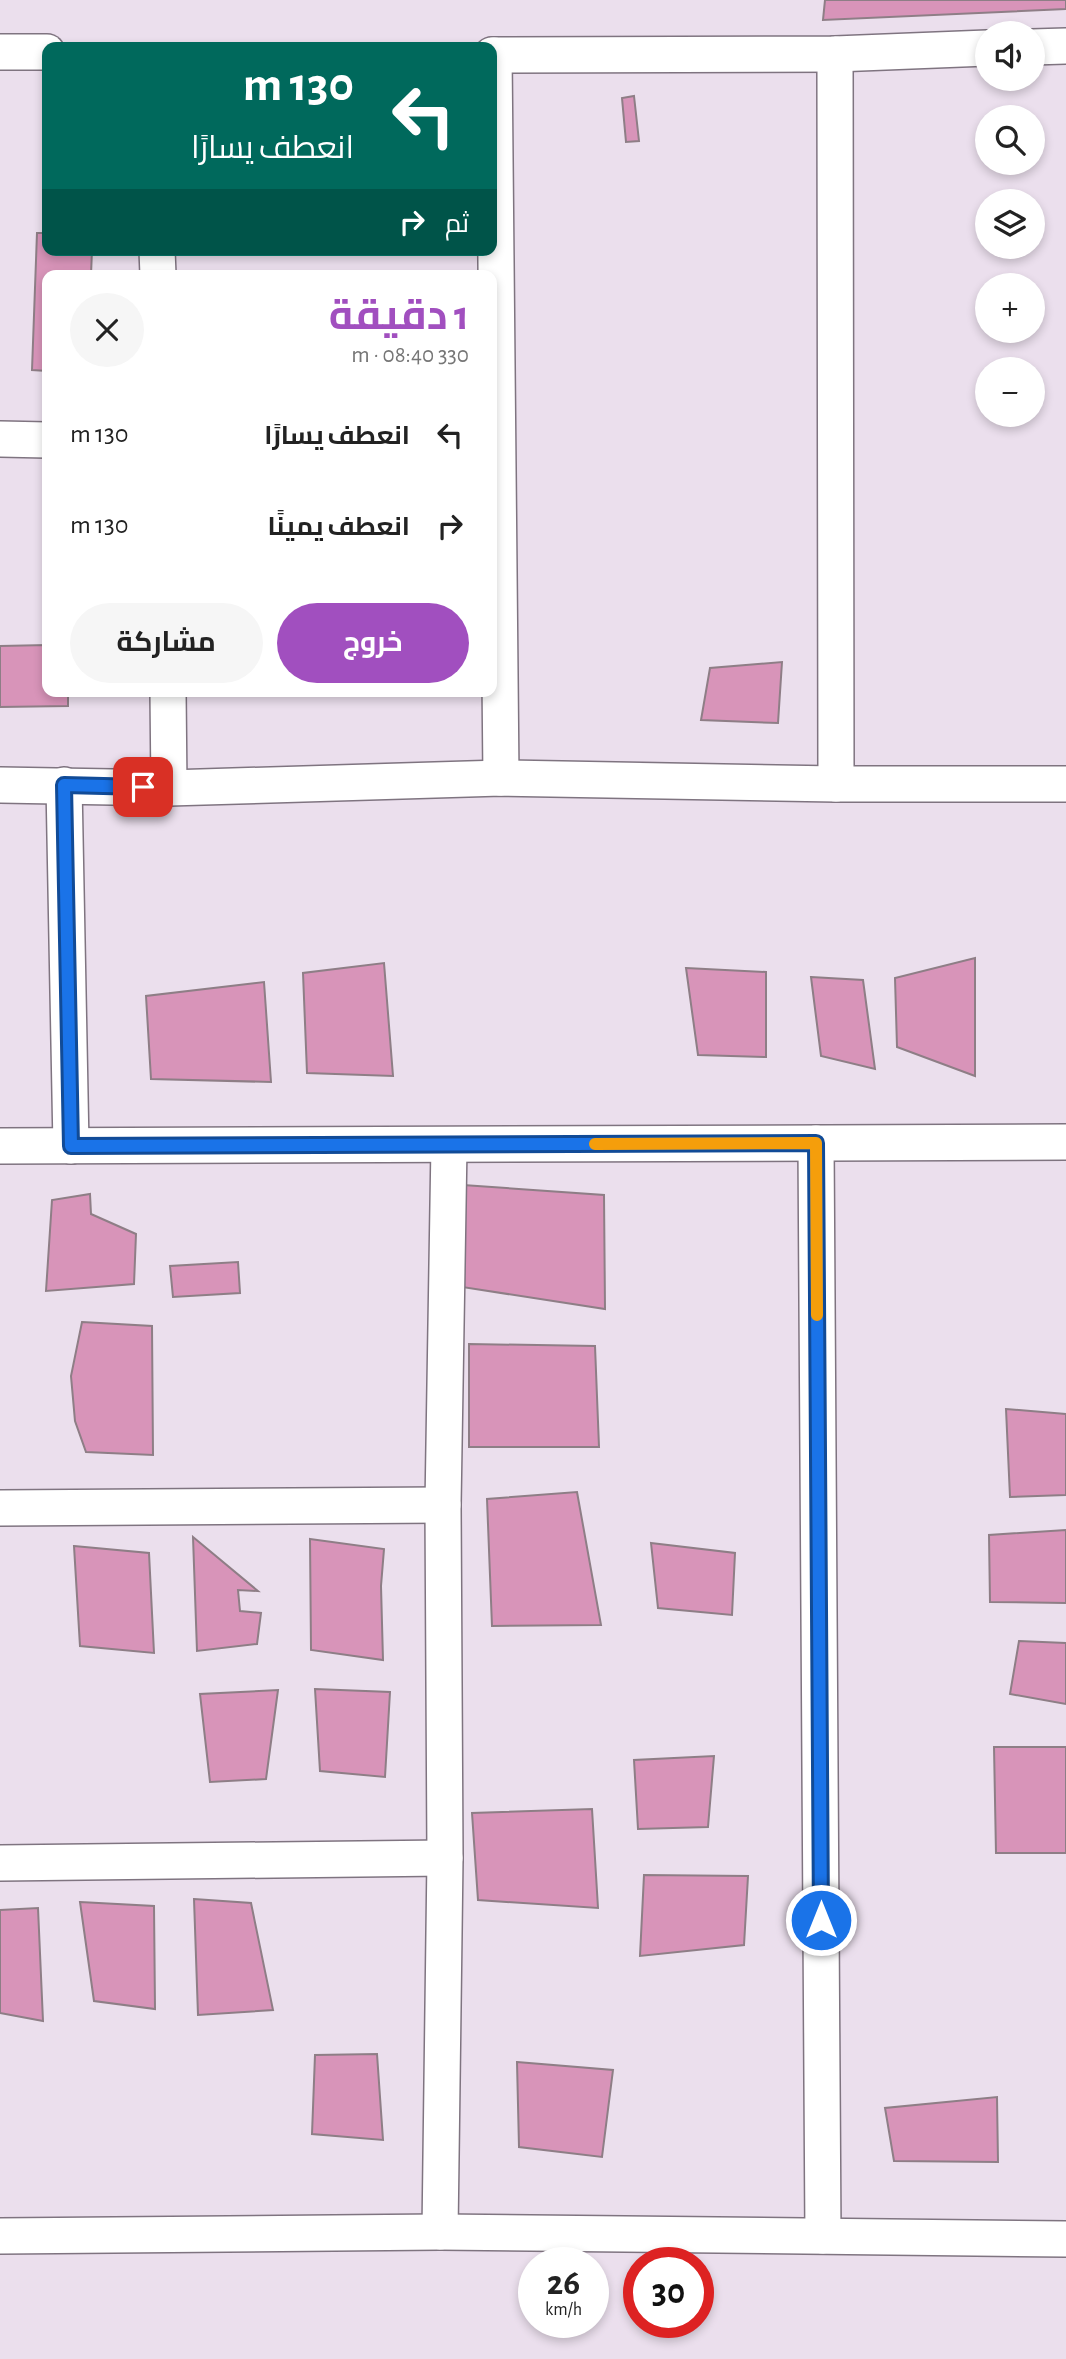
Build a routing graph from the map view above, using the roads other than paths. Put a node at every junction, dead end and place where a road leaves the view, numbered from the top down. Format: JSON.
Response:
{"nodes":[{"id":1,"x":1066,"y":46,"type":"edge"},
{"id":2,"x":1045,"y":47,"type":"edge"},
{"id":3,"x":975,"y":48,"type":"edge"},
{"id":4,"x":0,"y":52,"type":"edge"},
{"id":5,"x":42,"y":52,"type":"edge"},
{"id":6,"x":835,"y":54,"type":"junction"},
{"id":7,"x":497,"y":55,"type":"edge"},
{"id":8,"x":497,"y":376,"type":"edge"},
{"id":9,"x":0,"y":439,"type":"edge"},
{"id":10,"x":42,"y":440,"type":"edge"},
{"id":11,"x":168,"y":697,"type":"edge"},
{"id":12,"x":502,"y":778,"type":"junction"},
{"id":13,"x":836,"y":784,"type":"junction"},
{"id":14,"x":0,"y":785,"type":"edge"},
{"id":15,"x":64,"y":785,"type":"junction"},
{"id":16,"x":1066,"y":785,"type":"edge"},
{"id":17,"x":169,"y":788,"type":"junction"},
{"id":18,"x":1066,"y":1142,"type":"edge"},
{"id":19,"x":816,"y":1143,"type":"junction"},
{"id":20,"x":449,"y":1144,"type":"junction"},
{"id":21,"x":0,"y":1146,"type":"edge"},
{"id":22,"x":71,"y":1146,"type":"junction"},
{"id":23,"x":443,"y":1505,"type":"junction"},
{"id":24,"x":0,"y":1508,"type":"edge"},
{"id":25,"x":445,"y":1858,"type":"junction"},
{"id":26,"x":0,"y":1863,"type":"edge"},
{"id":27,"x":439,"y":2232,"type":"junction"},
{"id":28,"x":0,"y":2236,"type":"edge"},
{"id":29,"x":823,"y":2236,"type":"junction"},
{"id":30,"x":1066,"y":2239,"type":"edge"}],
"edges":[{"from":1,"to":2,"type":"street"},
{"from":3,"to":6,"type":"street"},
{"from":4,"to":5,"type":"street"},
{"from":6,"to":7,"type":"street"},
{"from":6,"to":13,"type":"street"},
{"from":8,"to":12,"type":"street"},
{"from":9,"to":10,"type":"street"},
{"from":11,"to":17,"type":"street"},
{"from":12,"to":13,"type":"street"},
{"from":12,"to":17,"type":"street"},
{"from":13,"to":16,"type":"street"},
{"from":14,"to":15,"type":"street"},
{"from":15,"to":17,"type":"street"},
{"from":15,"to":22,"type":"street"},
{"from":18,"to":19,"type":"street"},
{"from":19,"to":20,"type":"street"},
{"from":19,"to":29,"type":"street"},
{"from":20,"to":22,"type":"street"},
{"from":20,"to":23,"type":"street"},
{"from":21,"to":22,"type":"street"},
{"from":23,"to":24,"type":"street"},
{"from":23,"to":25,"type":"street"},
{"from":25,"to":26,"type":"street"},
{"from":25,"to":27,"type":"street"},
{"from":27,"to":28,"type":"street"},
{"from":27,"to":29,"type":"street"},
{"from":29,"to":30,"type":"street"}]}
